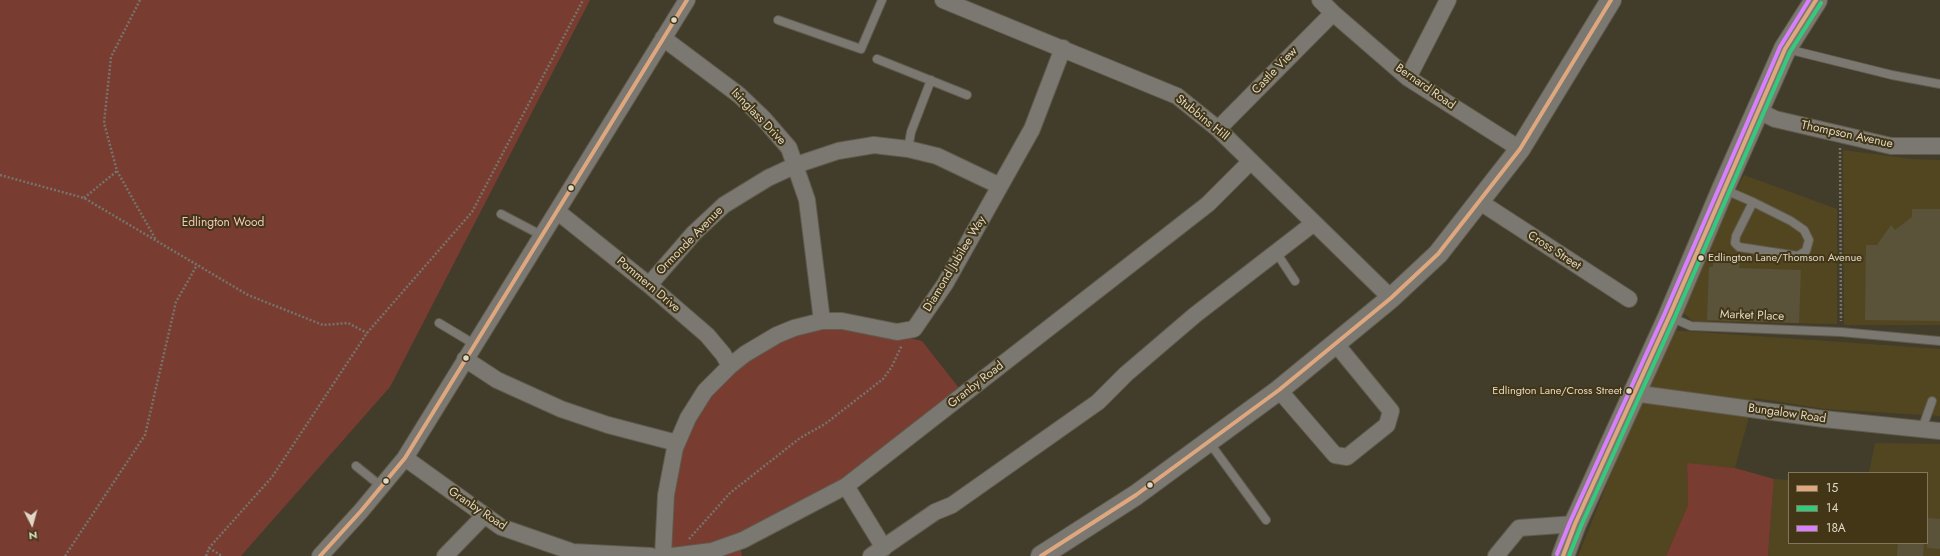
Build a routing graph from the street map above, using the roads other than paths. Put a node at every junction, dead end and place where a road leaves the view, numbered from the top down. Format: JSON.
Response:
{"nodes":[{"id":1,"x":687,"y":0,"type":"edge"},
{"id":2,"x":882,"y":0,"type":"edge"},
{"id":3,"x":943,"y":0,"type":"edge"},
{"id":4,"x":1320,"y":0,"type":"edge"},
{"id":5,"x":1448,"y":0,"type":"edge"},
{"id":6,"x":1611,"y":0,"type":"edge"},
{"id":7,"x":1816,"y":0,"type":"edge"},
{"id":8,"x":1332,"y":13,"type":"junction"},
{"id":9,"x":778,"y":20,"type":"dead end"},
{"id":10,"x":662,"y":38,"type":"junction"},
{"id":11,"x":1063,"y":48,"type":"junction"},
{"id":12,"x":1785,"y":49,"type":"junction"},
{"id":13,"x":877,"y":58,"type":"dead end"},
{"id":14,"x":1408,"y":78,"type":"junction"},
{"id":15,"x":931,"y":80,"type":"junction"},
{"id":16,"x":1940,"y":84,"type":"edge"},
{"id":17,"x":967,"y":95,"type":"dead end"},
{"id":18,"x":1758,"y":110,"type":"junction"},
{"id":19,"x":1218,"y":129,"type":"junction"},
{"id":20,"x":1940,"y":146,"type":"edge"},
{"id":21,"x":908,"y":148,"type":"junction"},
{"id":22,"x":1520,"y":149,"type":"junction"},
{"id":23,"x":1250,"y":162,"type":"junction"},
{"id":24,"x":796,"y":165,"type":"junction"},
{"id":25,"x":1000,"y":186,"type":"junction"},
{"id":26,"x":1723,"y":189,"type":"junction"},
{"id":27,"x":1480,"y":202,"type":"junction"},
{"id":28,"x":1753,"y":202,"type":"junction"},
{"id":29,"x":558,"y":212,"type":"junction"},
{"id":30,"x":501,"y":214,"type":"dead end"},
{"id":31,"x":1314,"y":223,"type":"junction"},
{"id":32,"x":541,"y":235,"type":"junction"},
{"id":33,"x":1276,"y":252,"type":"junction"},
{"id":34,"x":1295,"y":281,"type":"dead end"},
{"id":35,"x":649,"y":285,"type":"junction"},
{"id":36,"x":1391,"y":298,"type":"junction"},
{"id":37,"x":1629,"y":299,"type":"dead end"},
{"id":38,"x":1669,"y":317,"type":"junction"},
{"id":39,"x":822,"y":322,"type":"junction"},
{"id":40,"x":439,"y":323,"type":"dead end"},
{"id":41,"x":1940,"y":341,"type":"edge"},
{"id":42,"x":474,"y":344,"type":"junction"},
{"id":43,"x":1336,"y":344,"type":"junction"},
{"id":44,"x":465,"y":359,"type":"junction"},
{"id":45,"x":730,"y":366,"type":"junction"},
{"id":46,"x":1279,"y":390,"type":"junction"},
{"id":47,"x":1633,"y":393,"type":"junction"},
{"id":48,"x":1932,"y":401,"type":"dead end"},
{"id":49,"x":1922,"y":429,"type":"junction"},
{"id":50,"x":1940,"y":431,"type":"edge"},
{"id":51,"x":1209,"y":441,"type":"junction"},
{"id":52,"x":677,"y":443,"type":"junction"},
{"id":53,"x":405,"y":458,"type":"junction"},
{"id":54,"x":356,"y":466,"type":"dead end"},
{"id":55,"x":846,"y":486,"type":"junction"},
{"id":56,"x":382,"y":487,"type":"junction"},
{"id":57,"x":484,"y":516,"type":"junction"},
{"id":58,"x":1266,"y":520,"type":"dead end"},
{"id":59,"x":1575,"y":524,"type":"junction"},
{"id":60,"x":877,"y":552,"type":"edge"},
{"id":61,"x":601,"y":555,"type":"edge"},
{"id":62,"x":320,"y":556,"type":"edge"},
{"id":63,"x":445,"y":556,"type":"edge"},
{"id":64,"x":651,"y":556,"type":"edge"},
{"id":65,"x":663,"y":556,"type":"edge"},
{"id":66,"x":676,"y":556,"type":"edge"},
{"id":67,"x":1042,"y":556,"type":"edge"},
{"id":68,"x":1496,"y":556,"type":"edge"},
{"id":69,"x":1563,"y":556,"type":"edge"}],
"edges":[{"from":1,"to":10,"type":"street"},
{"from":2,"to":9,"type":"lane"},
{"from":3,"to":11,"type":"street","name":"Stubbins Hill"},
{"from":4,"to":8,"type":"street","name":"Bernard Road"},
{"from":5,"to":14,"type":"street"},
{"from":6,"to":22,"type":"street"},
{"from":7,"to":12,"type":"main road"},
{"from":8,"to":14,"type":"street","name":"Bernard Road"},
{"from":8,"to":19,"type":"street","name":"Castle View"},
{"from":10,"to":24,"type":"street","name":"Isinglass Drive"},
{"from":10,"to":29,"type":"street"},
{"from":11,"to":19,"type":"street","name":"Stubbins Hill"},
{"from":11,"to":25,"type":"street","name":"Diamond Jubilee Way"},
{"from":12,"to":16,"type":"lane"},
{"from":12,"to":18,"type":"main road"},
{"from":13,"to":15,"type":"lane"},
{"from":14,"to":22,"type":"street","name":"Bernard Road"},
{"from":15,"to":17,"type":"lane"},
{"from":15,"to":21,"type":"lane"},
{"from":18,"to":20,"type":"street","name":"Thompson Avenue"},
{"from":18,"to":26,"type":"main road"},
{"from":19,"to":23,"type":"street","name":"Stubbins Hill"},
{"from":21,"to":24,"type":"street","name":"Ormonde Avenue"},
{"from":21,"to":25,"type":"street","name":"Ormonde Avenue"},
{"from":22,"to":27,"type":"street"},
{"from":23,"to":31,"type":"street","name":"Stubbins Hill"},
{"from":23,"to":55,"type":"street","name":"Granby Road"},
{"from":24,"to":35,"type":"street","name":"Ormonde Avenue"},
{"from":24,"to":39,"type":"street","name":"Isinglass Drive"},
{"from":25,"to":39,"type":"street","name":"Diamond Jubilee Way"},
{"from":26,"to":28,"type":"lane"},
{"from":26,"to":38,"type":"main road"},
{"from":27,"to":36,"type":"street"},
{"from":27,"to":37,"type":"street","name":"Cross Street"},
{"from":28,"to":28,"type":"lane"},
{"from":29,"to":32,"type":"street"},
{"from":29,"to":35,"type":"street","name":"Pommern Drive"},
{"from":30,"to":32,"type":"lane"},
{"from":31,"to":33,"type":"street"},
{"from":31,"to":36,"type":"street","name":"Stubbins Hill"},
{"from":32,"to":42,"type":"street"},
{"from":33,"to":34,"type":"lane"},
{"from":33,"to":60,"type":"street"},
{"from":35,"to":45,"type":"street","name":"Pommern Drive"},
{"from":36,"to":43,"type":"street"},
{"from":38,"to":41,"type":"lane","name":"Market Place"},
{"from":38,"to":47,"type":"main road"},
{"from":39,"to":45,"type":"street"},
{"from":40,"to":42,"type":"lane"},
{"from":42,"to":44,"type":"street"},
{"from":43,"to":46,"type":"street"},
{"from":43,"to":46,"type":"street"},
{"from":44,"to":52,"type":"street"},
{"from":44,"to":53,"type":"street"},
{"from":45,"to":52,"type":"street"},
{"from":46,"to":51,"type":"street"},
{"from":47,"to":49,"type":"street","name":"Bungalow Road"},
{"from":47,"to":59,"type":"main road"},
{"from":48,"to":49,"type":"lane"},
{"from":49,"to":50,"type":"street","name":"Bungalow Road"},
{"from":51,"to":58,"type":"lane"},
{"from":51,"to":67,"type":"street"},
{"from":52,"to":65,"type":"street"},
{"from":53,"to":56,"type":"street"},
{"from":53,"to":57,"type":"street","name":"Granby Road"},
{"from":54,"to":56,"type":"lane"},
{"from":55,"to":60,"type":"street"},
{"from":55,"to":66,"type":"street","name":"Granby Road"},
{"from":56,"to":62,"type":"street"},
{"from":57,"to":61,"type":"street","name":"Granby Road"},
{"from":57,"to":63,"type":"street"},
{"from":59,"to":68,"type":"street"},
{"from":59,"to":69,"type":"main road"},
{"from":61,"to":64,"type":"street","name":"Granby Road"}]}
